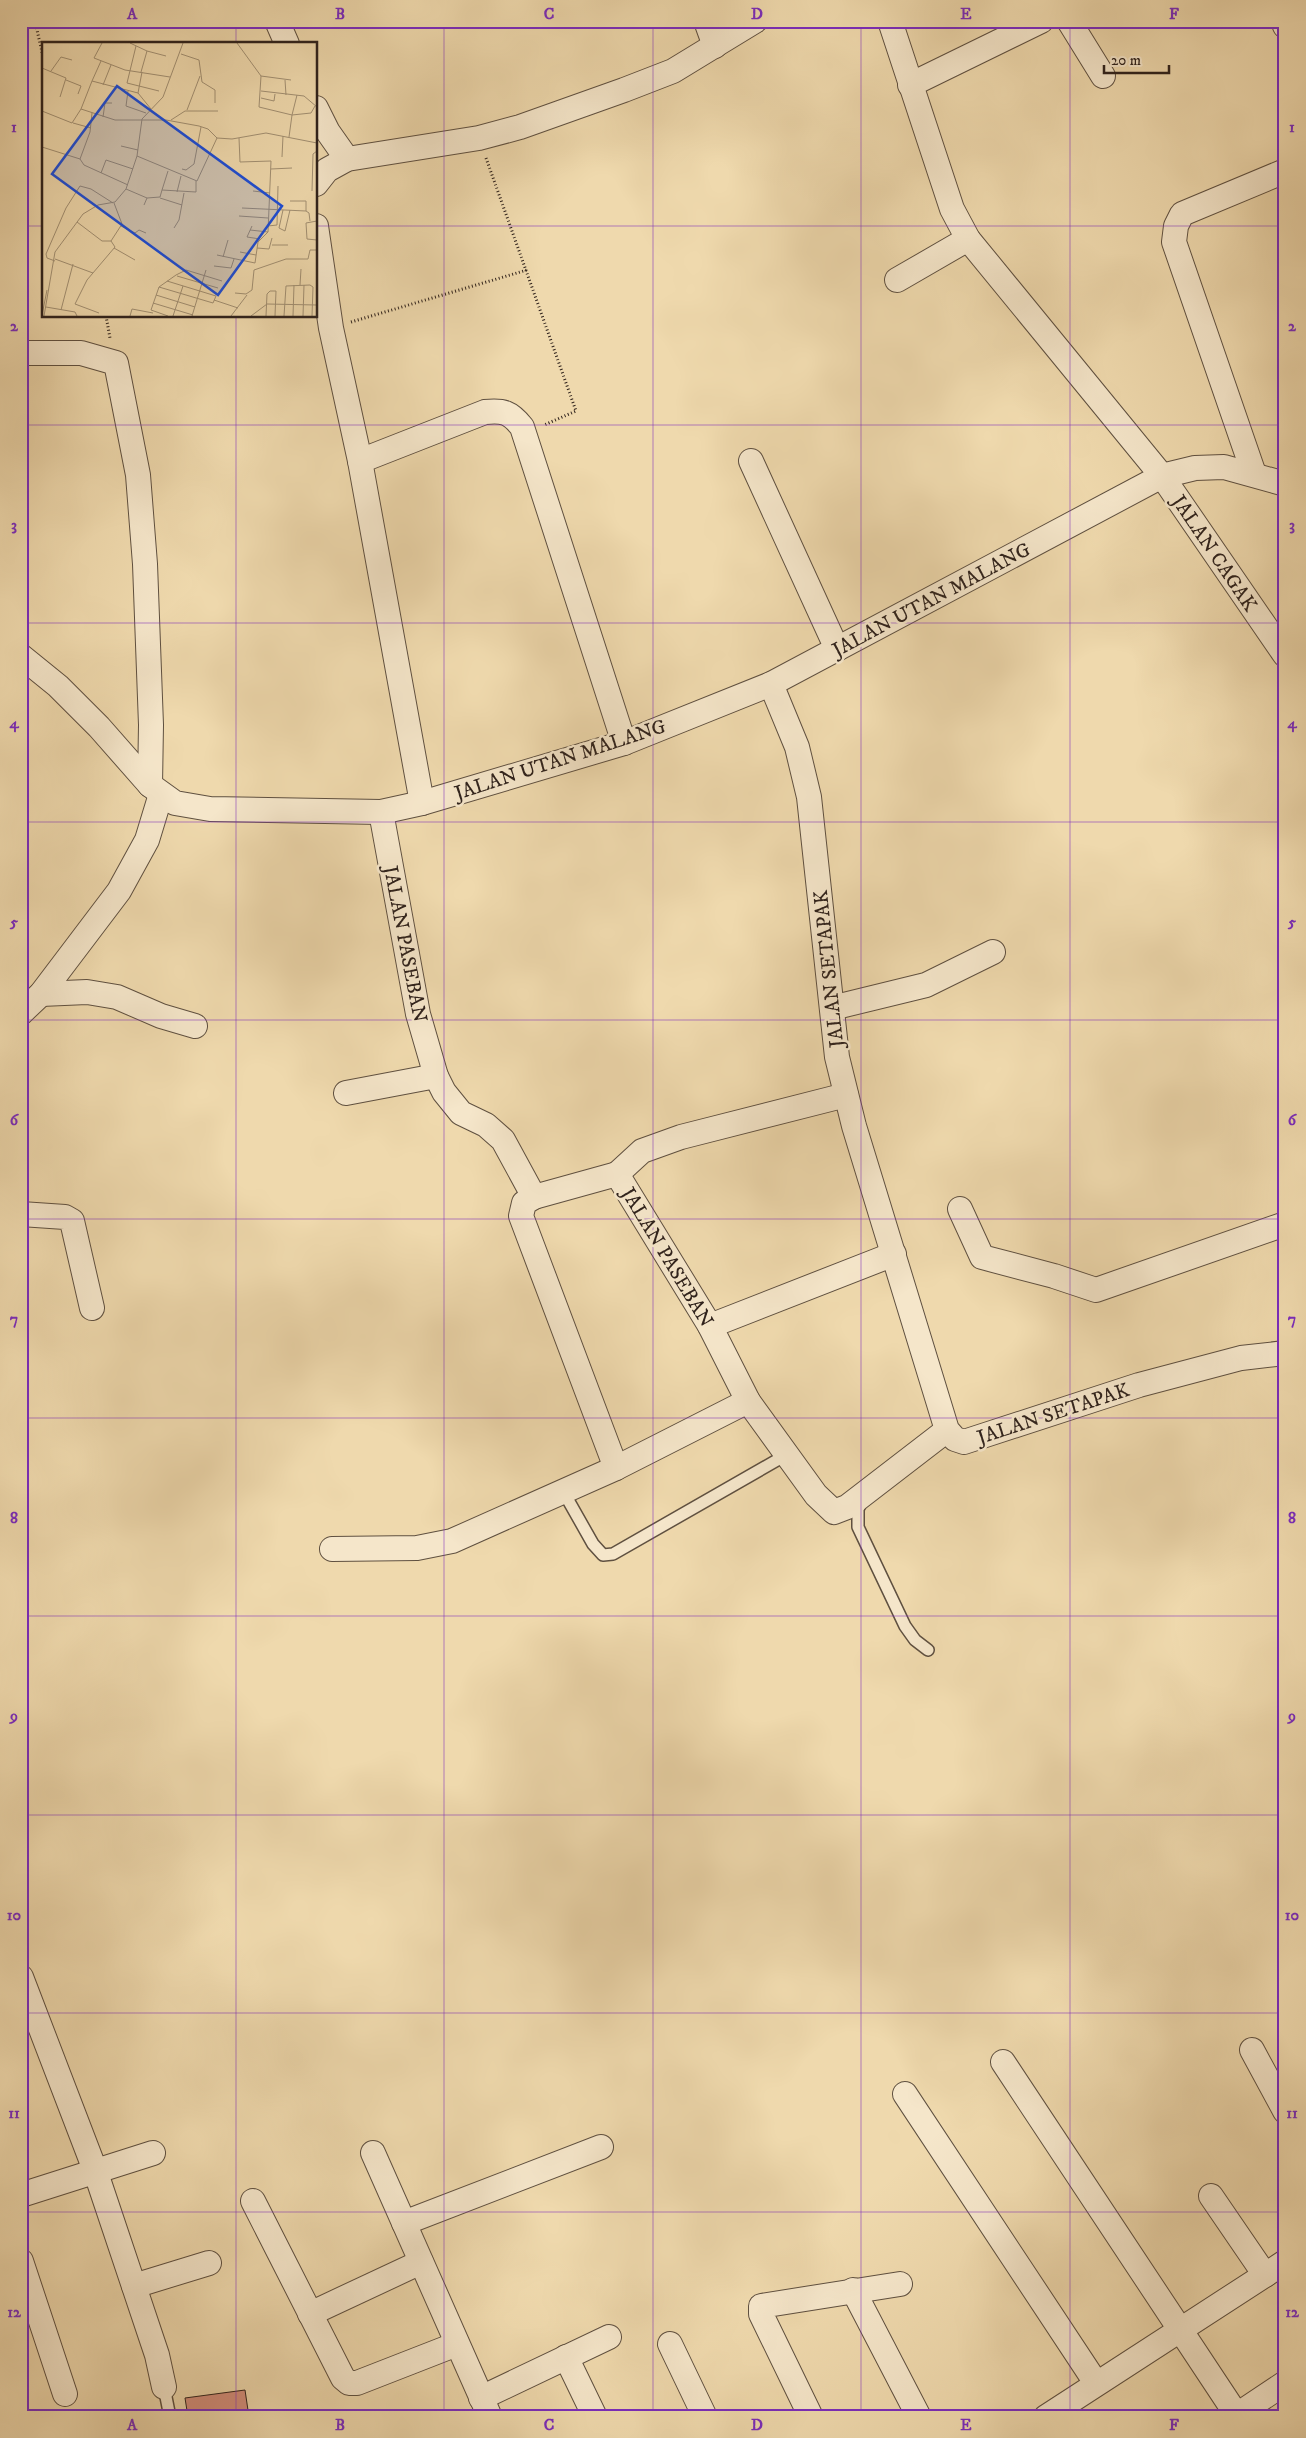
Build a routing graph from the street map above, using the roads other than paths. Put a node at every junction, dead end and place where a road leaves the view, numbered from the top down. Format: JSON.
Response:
{"nodes":[{"id":1,"x":277,"y":21,"type":"edge"},
{"id":2,"x":706,"y":21,"type":"edge"},
{"id":3,"x":754,"y":21,"type":"edge"},
{"id":4,"x":890,"y":21,"type":"edge"},
{"id":5,"x":1041,"y":21,"type":"edge"},
{"id":6,"x":1069,"y":21,"type":"edge"},
{"id":7,"x":1283,"y":21,"type":"edge"},
{"id":8,"x":1285,"y":26,"type":"edge"},
{"id":9,"x":286,"y":42,"type":"edge"},
{"id":10,"x":715,"y":46,"type":"junction"},
{"id":11,"x":1103,"y":76,"type":"dead end"},
{"id":12,"x":910,"y":85,"type":"junction"},
{"id":13,"x":318,"y":112,"type":"edge"},
{"id":14,"x":347,"y":159,"type":"junction"},
{"id":15,"x":1285,"y":171,"type":"edge"},
{"id":16,"x":318,"y":181,"type":"edge"},
{"id":17,"x":968,"y":239,"type":"junction"},
{"id":18,"x":318,"y":240,"type":"edge"},
{"id":19,"x":898,"y":280,"type":"dead end"},
{"id":20,"x":21,"y":353,"type":"edge"},
{"id":21,"x":360,"y":461,"type":"junction"},
{"id":22,"x":751,"y":461,"type":"dead end"},
{"id":23,"x":1254,"y":474,"type":"junction"},
{"id":24,"x":1162,"y":476,"type":"junction"},
{"id":25,"x":1285,"y":484,"type":"edge"},
{"id":26,"x":837,"y":649,"type":"junction"},
{"id":27,"x":1285,"y":655,"type":"edge"},
{"id":28,"x":21,"y":656,"type":"edge"},
{"id":29,"x":771,"y":684,"type":"junction"},
{"id":30,"x":624,"y":743,"type":"junction"},
{"id":31,"x":155,"y":790,"type":"junction"},
{"id":32,"x":422,"y":804,"type":"junction"},
{"id":33,"x":381,"y":812,"type":"junction"},
{"id":34,"x":993,"y":952,"type":"dead end"},
{"id":35,"x":41,"y":994,"type":"junction"},
{"id":36,"x":832,"y":1008,"type":"junction"},
{"id":37,"x":21,"y":1013,"type":"edge"},
{"id":38,"x":195,"y":1026,"type":"dead end"},
{"id":39,"x":436,"y":1076,"type":"junction"},
{"id":40,"x":346,"y":1093,"type":"dead end"},
{"id":41,"x":846,"y":1095,"type":"junction"},
{"id":42,"x":617,"y":1174,"type":"junction"},
{"id":43,"x":534,"y":1198,"type":"junction"},
{"id":44,"x":960,"y":1209,"type":"dead end"},
{"id":45,"x":21,"y":1214,"type":"edge"},
{"id":46,"x":1285,"y":1224,"type":"edge"},
{"id":47,"x":894,"y":1254,"type":"junction"},
{"id":48,"x":92,"y":1308,"type":"dead end"},
{"id":49,"x":710,"y":1326,"type":"junction"},
{"id":50,"x":1285,"y":1353,"type":"edge"},
{"id":51,"x":748,"y":1401,"type":"junction"},
{"id":52,"x":947,"y":1430,"type":"junction"},
{"id":53,"x":786,"y":1455,"type":"junction"},
{"id":54,"x":616,"y":1468,"type":"junction"},
{"id":55,"x":563,"y":1491,"type":"junction"},
{"id":56,"x":867,"y":1491,"type":"junction"},
{"id":57,"x":332,"y":1550,"type":"dead end"},
{"id":58,"x":928,"y":1650,"type":"dead end"},
{"id":59,"x":21,"y":1977,"type":"edge"},
{"id":60,"x":1252,"y":2050,"type":"dead end"},
{"id":61,"x":1003,"y":2062,"type":"dead end"},
{"id":62,"x":905,"y":2094,"type":"dead end"},
{"id":63,"x":1285,"y":2111,"type":"edge"},
{"id":64,"x":601,"y":2147,"type":"dead end"},
{"id":65,"x":152,"y":2153,"type":"dead end"},
{"id":66,"x":373,"y":2153,"type":"dead end"},
{"id":67,"x":95,"y":2170,"type":"junction"},
{"id":68,"x":21,"y":2195,"type":"edge"},
{"id":69,"x":1211,"y":2196,"type":"dead end"},
{"id":70,"x":253,"y":2200,"type":"dead end"},
{"id":71,"x":404,"y":2223,"type":"junction"},
{"id":72,"x":21,"y":2261,"type":"edge"},
{"id":73,"x":421,"y":2262,"type":"junction"},
{"id":74,"x":1285,"y":2262,"type":"edge"},
{"id":75,"x":209,"y":2264,"type":"dead end"},
{"id":76,"x":1265,"y":2275,"type":"junction"},
{"id":77,"x":900,"y":2284,"type":"dead end"},
{"id":78,"x":134,"y":2286,"type":"junction"},
{"id":79,"x":853,"y":2290,"type":"junction"},
{"id":80,"x":310,"y":2314,"type":"junction"},
{"id":81,"x":1180,"y":2330,"type":"junction"},
{"id":82,"x":609,"y":2337,"type":"dead end"},
{"id":83,"x":457,"y":2344,"type":"junction"},
{"id":84,"x":670,"y":2344,"type":"dead end"},
{"id":85,"x":566,"y":2357,"type":"junction"},
{"id":86,"x":1096,"y":2383,"type":"junction"},
{"id":87,"x":1285,"y":2383,"type":"edge"},
{"id":88,"x":164,"y":2387,"type":"joint"},
{"id":89,"x":65,"y":2394,"type":"dead end"},
{"id":90,"x":485,"y":2407,"type":"edge"},
{"id":91,"x":1236,"y":2416,"type":"edge"},
{"id":92,"x":170,"y":2417,"type":"edge"},
{"id":93,"x":595,"y":2417,"type":"edge"},
{"id":94,"x":705,"y":2417,"type":"edge"},
{"id":95,"x":811,"y":2417,"type":"edge"},
{"id":96,"x":919,"y":2417,"type":"edge"},
{"id":97,"x":1046,"y":2417,"type":"edge"}],
"edges":[{"from":1,"to":9,"type":"street"},
{"from":2,"to":10,"type":"street"},
{"from":3,"to":10,"type":"street"},
{"from":4,"to":12,"type":"street","name":"JALAN CAGAK"},
{"from":5,"to":12,"type":"street"},
{"from":6,"to":11,"type":"street"},
{"from":7,"to":8,"type":"street"},
{"from":10,"to":14,"type":"street"},
{"from":12,"to":17,"type":"street","name":"JALAN CAGAK"},
{"from":13,"to":14,"type":"street"},
{"from":14,"to":16,"type":"street"},
{"from":15,"to":23,"type":"street"},
{"from":17,"to":19,"type":"street"},
{"from":17,"to":24,"type":"street","name":"JALAN CAGAK"},
{"from":18,"to":21,"type":"street"},
{"from":20,"to":31,"type":"street"},
{"from":21,"to":30,"type":"street"},
{"from":21,"to":32,"type":"street"},
{"from":22,"to":26,"type":"street"},
{"from":23,"to":24,"type":"street","name":"JALAN UTAN MALANG"},
{"from":23,"to":25,"type":"street","name":"JALAN UTAN MALANG"},
{"from":24,"to":26,"type":"street","name":"JALAN UTAN MALANG"},
{"from":24,"to":27,"type":"street","name":"JALAN CAGAK"},
{"from":26,"to":29,"type":"street","name":"JALAN UTAN MALANG"},
{"from":28,"to":31,"type":"street","name":"JALAN UTAN MALANG"},
{"from":29,"to":30,"type":"street","name":"JALAN UTAN MALANG"},
{"from":29,"to":36,"type":"street","name":"JALAN SETAPAK"},
{"from":30,"to":32,"type":"street","name":"JALAN UTAN MALANG"},
{"from":31,"to":33,"type":"street","name":"JALAN UTAN MALANG"},
{"from":31,"to":35,"type":"street"},
{"from":32,"to":33,"type":"street","name":"JALAN UTAN MALANG"},
{"from":33,"to":39,"type":"street","name":"JALAN PASEBAN"},
{"from":34,"to":36,"type":"street"},
{"from":35,"to":37,"type":"street"},
{"from":35,"to":38,"type":"street"},
{"from":36,"to":41,"type":"street","name":"JALAN SETAPAK"},
{"from":39,"to":40,"type":"street"},
{"from":39,"to":43,"type":"street","name":"JALAN PASEBAN"},
{"from":41,"to":42,"type":"street"},
{"from":41,"to":47,"type":"street","name":"JALAN SETAPAK"},
{"from":42,"to":43,"type":"street","name":"JALAN PASEBAN"},
{"from":42,"to":49,"type":"street","name":"JALAN PASEBAN"},
{"from":43,"to":54,"type":"street"},
{"from":44,"to":46,"type":"street"},
{"from":45,"to":48,"type":"street"},
{"from":47,"to":49,"type":"street"},
{"from":47,"to":52,"type":"street","name":"JALAN SETAPAK"},
{"from":49,"to":51,"type":"street","name":"JALAN PASEBAN"},
{"from":50,"to":52,"type":"street","name":"JALAN SETAPAK"},
{"from":51,"to":53,"type":"street","name":"JALAN PASEBAN"},
{"from":51,"to":54,"type":"street"},
{"from":52,"to":56,"type":"street","name":"JALAN PASEBAN"},
{"from":53,"to":55,"type":"lane"},
{"from":53,"to":56,"type":"street","name":"JALAN PASEBAN"},
{"from":54,"to":55,"type":"street"},
{"from":55,"to":57,"type":"street"},
{"from":56,"to":58,"type":"lane"},
{"from":59,"to":67,"type":"street"},
{"from":60,"to":63,"type":"street"},
{"from":61,"to":81,"type":"street"},
{"from":62,"to":86,"type":"street"},
{"from":64,"to":71,"type":"street"},
{"from":65,"to":67,"type":"street"},
{"from":66,"to":71,"type":"street"},
{"from":67,"to":68,"type":"street"},
{"from":67,"to":78,"type":"street"},
{"from":69,"to":76,"type":"street"},
{"from":70,"to":80,"type":"street"},
{"from":71,"to":73,"type":"street"},
{"from":72,"to":89,"type":"street"},
{"from":73,"to":80,"type":"street"},
{"from":73,"to":83,"type":"street"},
{"from":74,"to":76,"type":"street"},
{"from":75,"to":78,"type":"street"},
{"from":76,"to":81,"type":"street"},
{"from":77,"to":79,"type":"street"},
{"from":78,"to":88,"type":"street"},
{"from":79,"to":95,"type":"street"},
{"from":79,"to":96,"type":"street"},
{"from":80,"to":83,"type":"street"},
{"from":81,"to":86,"type":"street"},
{"from":81,"to":91,"type":"street"},
{"from":82,"to":85,"type":"street"},
{"from":83,"to":90,"type":"street"},
{"from":84,"to":94,"type":"street"},
{"from":85,"to":90,"type":"street"},
{"from":85,"to":93,"type":"street"},
{"from":86,"to":97,"type":"street"},
{"from":87,"to":91,"type":"street"},
{"from":88,"to":92,"type":"lane"}]}
